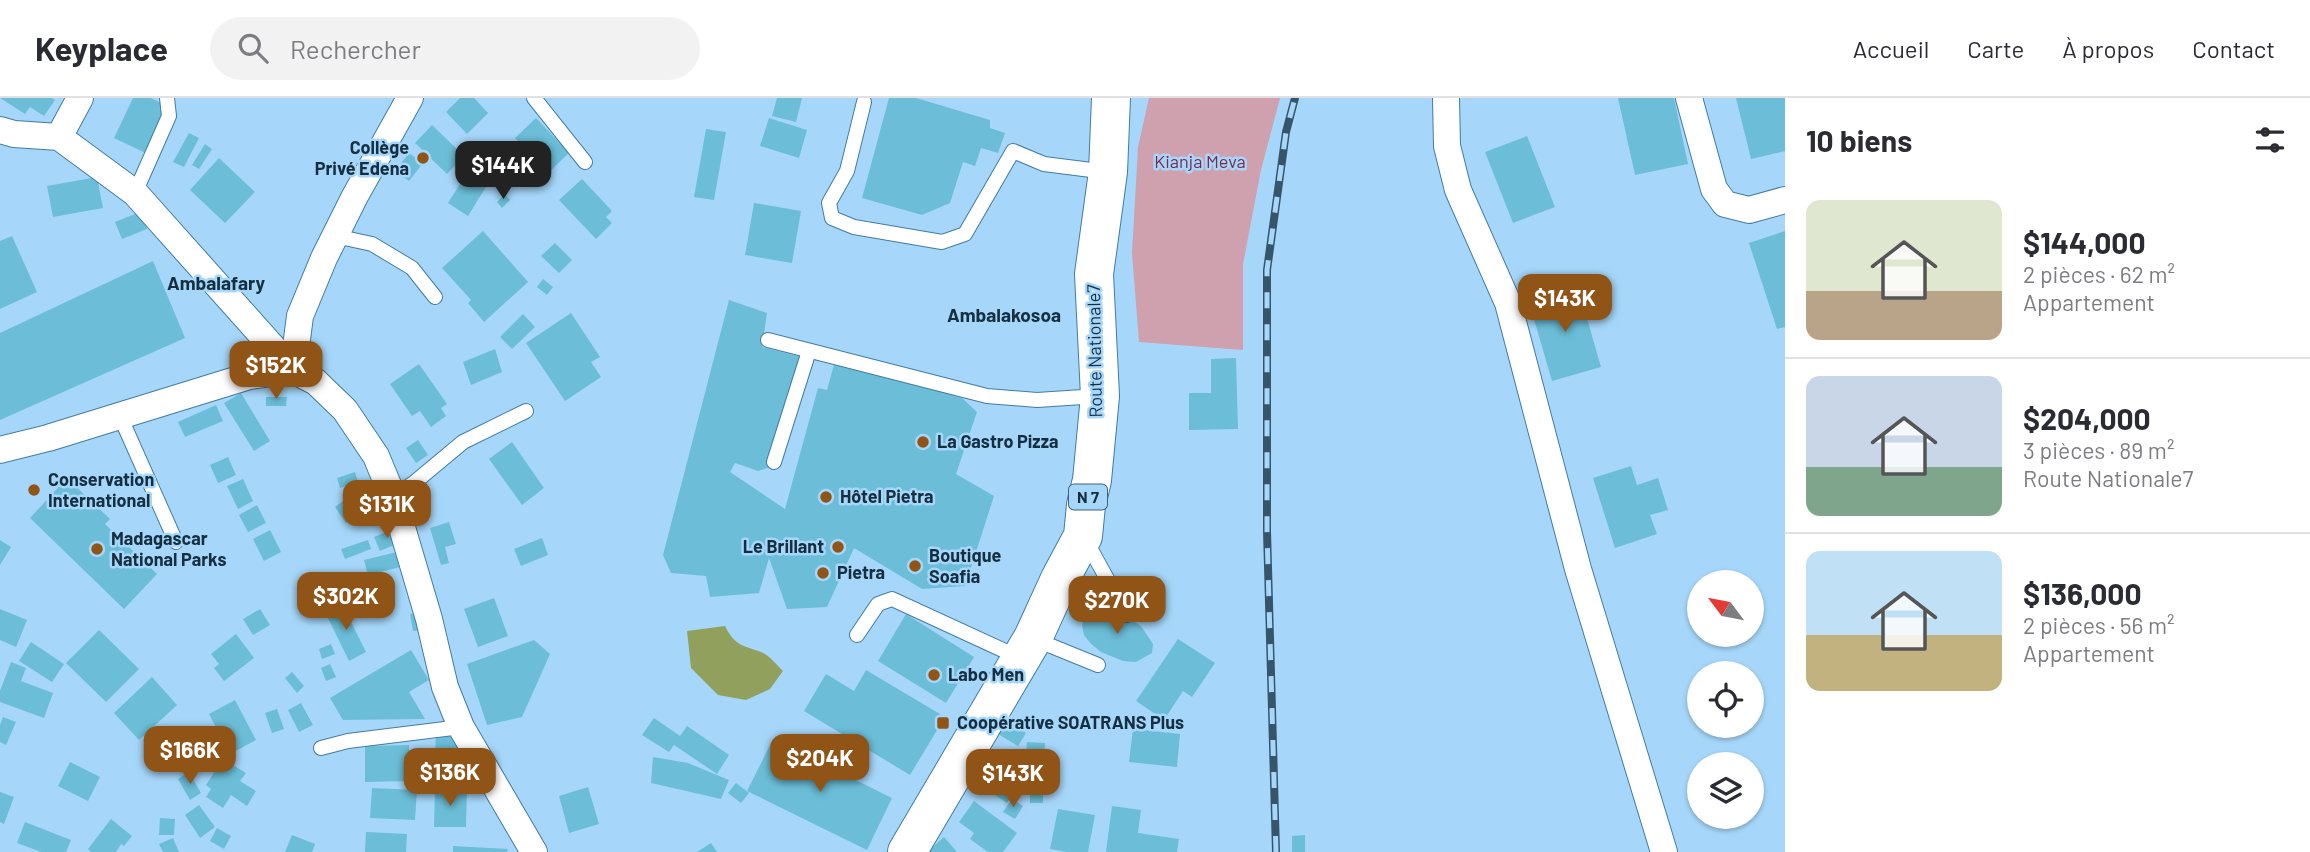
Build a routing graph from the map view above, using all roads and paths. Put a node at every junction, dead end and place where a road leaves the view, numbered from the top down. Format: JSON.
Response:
{"nodes":[{"id":1,"x":80,"y":98,"type":"edge"},
{"id":2,"x":167,"y":98,"type":"edge"},
{"id":3,"x":410,"y":98,"type":"edge"},
{"id":4,"x":534,"y":98,"type":"edge"},
{"id":5,"x":1111,"y":98,"type":"edge"},
{"id":6,"x":1446,"y":98,"type":"edge"},
{"id":7,"x":1689,"y":98,"type":"edge"},
{"id":8,"x":864,"y":102,"type":"dead end"},
{"id":9,"x":0,"y":130,"type":"edge"},
{"id":10,"x":59,"y":137,"type":"junction"},
{"id":11,"x":585,"y":162,"type":"dead end"},
{"id":12,"x":1108,"y":172,"type":"junction"},
{"id":13,"x":135,"y":193,"type":"junction"},
{"id":14,"x":1785,"y":200,"type":"edge"},
{"id":15,"x":335,"y":236,"type":"junction"},
{"id":16,"x":435,"y":297,"type":"dead end"},
{"id":17,"x":768,"y":340,"type":"dead end"},
{"id":18,"x":809,"y":351,"type":"junction"},
{"id":19,"x":293,"y":370,"type":"junction"},
{"id":20,"x":1100,"y":396,"type":"junction"},
{"id":21,"x":526,"y":411,"type":"dead end"},
{"id":22,"x":120,"y":416,"type":"junction"},
{"id":23,"x":0,"y":450,"type":"edge"},
{"id":24,"x":774,"y":462,"type":"dead end"},
{"id":25,"x":393,"y":497,"type":"junction"},
{"id":26,"x":1083,"y":536,"type":"junction"},
{"id":27,"x":176,"y":542,"type":"dead end"},
{"id":28,"x":1127,"y":615,"type":"dead end"},
{"id":29,"x":857,"y":635,"type":"dead end"},
{"id":30,"x":1027,"y":648,"type":"junction"},
{"id":31,"x":1098,"y":665,"type":"dead end"},
{"id":32,"x":460,"y":727,"type":"junction"},
{"id":33,"x":321,"y":748,"type":"dead end"},
{"id":34,"x":912,"y":849,"type":"edge"},
{"id":35,"x":534,"y":852,"type":"edge"},
{"id":36,"x":1664,"y":852,"type":"edge"}],
"edges":[{"from":1,"to":10,"type":"street"},
{"from":2,"to":13,"type":"lane"},
{"from":3,"to":15,"type":"street"},
{"from":4,"to":11,"type":"lane"},
{"from":5,"to":12,"type":"main road","name":"Route Nationale7","number":"N 7"},
{"from":6,"to":36,"type":"street"},
{"from":7,"to":14,"type":"street"},
{"from":8,"to":12,"type":"lane"},
{"from":9,"to":10,"type":"street"},
{"from":10,"to":13,"type":"street"},
{"from":12,"to":20,"type":"main road","name":"Route Nationale7","number":"N 7"},
{"from":13,"to":19,"type":"street"},
{"from":15,"to":16,"type":"lane"},
{"from":15,"to":19,"type":"street"},
{"from":17,"to":18,"type":"lane"},
{"from":18,"to":20,"type":"lane"},
{"from":18,"to":24,"type":"lane"},
{"from":19,"to":22,"type":"street"},
{"from":19,"to":25,"type":"street"},
{"from":20,"to":26,"type":"main road","name":"Route Nationale7","number":"N 7"},
{"from":21,"to":25,"type":"lane"},
{"from":22,"to":23,"type":"street"},
{"from":22,"to":27,"type":"lane"},
{"from":25,"to":32,"type":"street"},
{"from":26,"to":28,"type":"lane"},
{"from":26,"to":30,"type":"main road","name":"Route Nationale7","number":"N 7"},
{"from":29,"to":30,"type":"lane"},
{"from":30,"to":31,"type":"lane"},
{"from":30,"to":34,"type":"main road","name":"Route Nationale7","number":"N 7"},
{"from":32,"to":33,"type":"lane"},
{"from":32,"to":35,"type":"street"}]}
